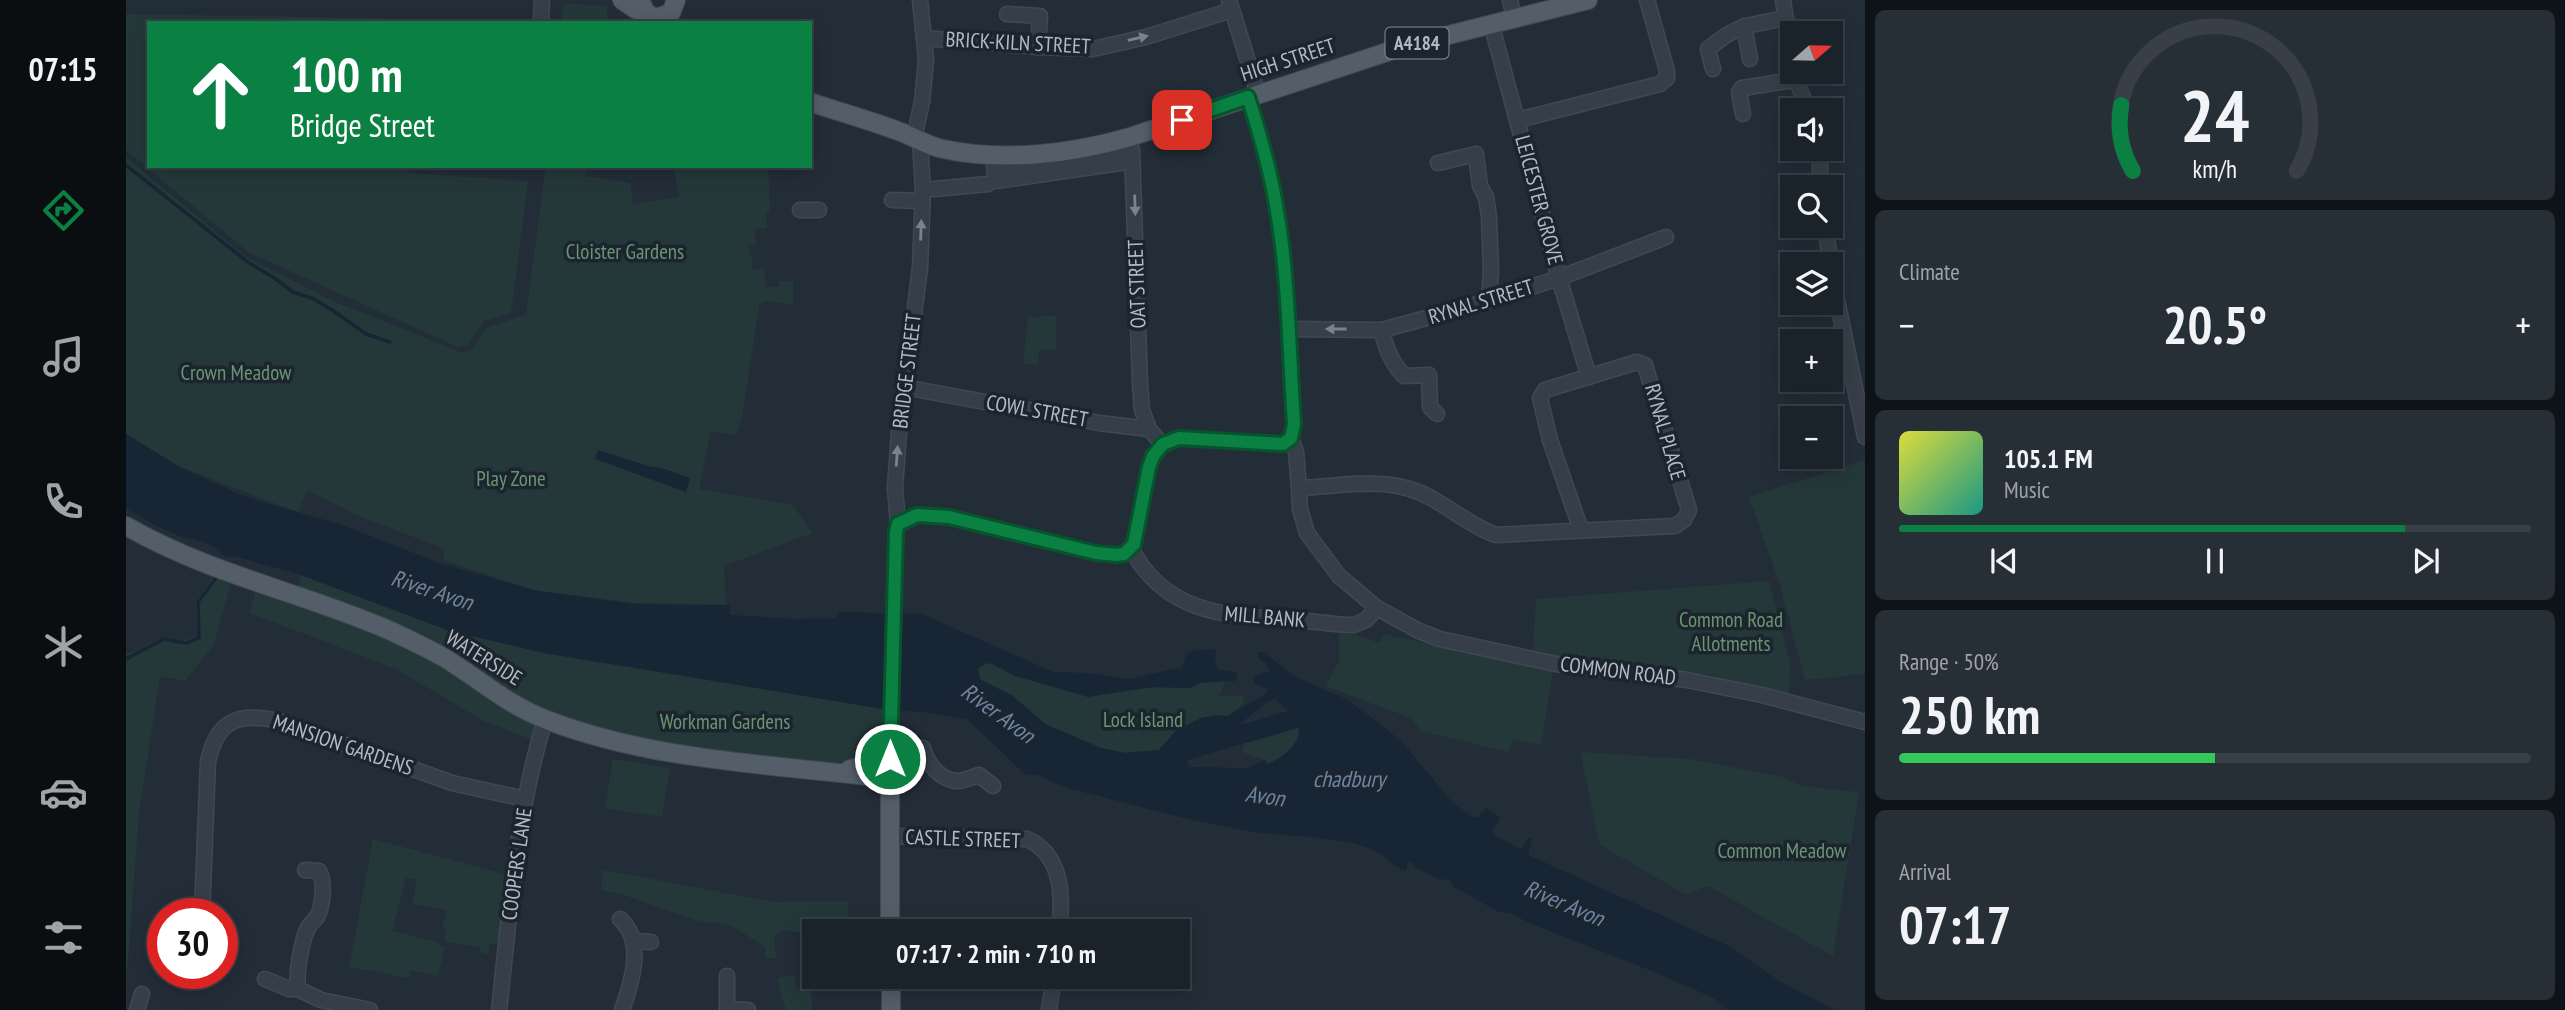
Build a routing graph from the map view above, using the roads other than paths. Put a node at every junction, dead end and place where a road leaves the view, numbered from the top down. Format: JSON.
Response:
{"nodes":[{"id":1,"x":542,"y":0,"type":"edge"},
{"id":2,"x":622,"y":0,"type":"edge"},
{"id":3,"x":920,"y":0,"type":"edge"},
{"id":4,"x":1510,"y":0,"type":"edge"},
{"id":5,"x":1588,"y":0,"type":"edge"},
{"id":6,"x":1647,"y":0,"type":"edge"},
{"id":7,"x":1783,"y":0,"type":"edge"},
{"id":8,"x":1230,"y":5,"type":"edge"},
{"id":9,"x":675,"y":10,"type":"edge"},
{"id":10,"x":649,"y":13,"type":"edge"},
{"id":11,"x":1007,"y":13,"type":"dead end"},
{"id":12,"x":1514,"y":18,"type":"junction"},
{"id":13,"x":1786,"y":18,"type":"junction"},
{"id":14,"x":541,"y":21,"type":"edge"},
{"id":15,"x":1786,"y":21,"type":"edge"},
{"id":16,"x":1491,"y":23,"type":"junction"},
{"id":17,"x":1744,"y":26,"type":"junction"},
{"id":18,"x":924,"y":38,"type":"junction"},
{"id":19,"x":1038,"y":47,"type":"junction"},
{"id":20,"x":1750,"y":59,"type":"dead end"},
{"id":21,"x":1713,"y":69,"type":"dead end"},
{"id":22,"x":1780,"y":79,"type":"edge"},
{"id":23,"x":1253,"y":95,"type":"junction"},
{"id":24,"x":812,"y":103,"type":"edge"},
{"id":25,"x":1743,"y":114,"type":"dead end"},
{"id":26,"x":1518,"y":120,"type":"junction"},
{"id":27,"x":1130,"y":137,"type":"junction"},
{"id":28,"x":917,"y":139,"type":"junction"},
{"id":29,"x":1438,"y":163,"type":"dead end"},
{"id":30,"x":992,"y":182,"type":"junction"},
{"id":31,"x":927,"y":192,"type":"junction"},
{"id":32,"x":892,"y":200,"type":"dead end"},
{"id":33,"x":800,"y":210,"type":"dead end"},
{"id":34,"x":819,"y":210,"type":"dead end"},
{"id":35,"x":1666,"y":237,"type":"dead end"},
{"id":36,"x":1827,"y":238,"type":"edge"},
{"id":37,"x":1559,"y":278,"type":"junction"},
{"id":38,"x":1489,"y":301,"type":"junction"},
{"id":39,"x":1289,"y":329,"type":"junction"},
{"id":40,"x":1382,"y":330,"type":"junction"},
{"id":41,"x":1588,"y":377,"type":"junction"},
{"id":42,"x":904,"y":387,"type":"junction"},
{"id":43,"x":1429,"y":413,"type":"dead end"},
{"id":44,"x":1149,"y":429,"type":"junction"},
{"id":45,"x":1865,"y":437,"type":"edge"},
{"id":46,"x":1291,"y":438,"type":"junction"},
{"id":47,"x":1163,"y":444,"type":"junction"},
{"id":48,"x":1298,"y":488,"type":"junction"},
{"id":49,"x":898,"y":524,"type":"junction"},
{"id":50,"x":126,"y":526,"type":"edge"},
{"id":51,"x":1581,"y":530,"type":"junction"},
{"id":52,"x":1131,"y":548,"type":"junction"},
{"id":53,"x":1377,"y":608,"type":"junction"},
{"id":54,"x":545,"y":720,"type":"junction"},
{"id":55,"x":1865,"y":722,"type":"edge"},
{"id":56,"x":890,"y":757,"type":"junction"},
{"id":57,"x":833,"y":772,"type":"junction"},
{"id":58,"x":890,"y":779,"type":"junction"},
{"id":59,"x":993,"y":786,"type":"dead end"},
{"id":60,"x":525,"y":799,"type":"junction"},
{"id":61,"x":891,"y":836,"type":"junction"},
{"id":62,"x":305,"y":870,"type":"dead end"},
{"id":63,"x":203,"y":898,"type":"edge"},
{"id":64,"x":620,"y":919,"type":"dead end"},
{"id":65,"x":890,"y":919,"type":"edge"},
{"id":66,"x":1059,"y":919,"type":"edge"},
{"id":67,"x":635,"y":941,"type":"junction"},
{"id":68,"x":651,"y":942,"type":"dead end"},
{"id":69,"x":727,"y":976,"type":"dead end"},
{"id":70,"x":265,"y":979,"type":"dead end"},
{"id":71,"x":298,"y":989,"type":"junction"},
{"id":72,"x":891,"y":989,"type":"edge"},
{"id":73,"x":1052,"y":989,"type":"edge"},
{"id":74,"x":142,"y":994,"type":"dead end"},
{"id":75,"x":727,"y":1009,"type":"edge"},
{"id":76,"x":138,"y":1010,"type":"edge"},
{"id":77,"x":370,"y":1010,"type":"edge"},
{"id":78,"x":499,"y":1010,"type":"edge"},
{"id":79,"x":622,"y":1010,"type":"edge"},
{"id":80,"x":748,"y":1010,"type":"edge"},
{"id":81,"x":891,"y":1010,"type":"edge"},
{"id":82,"x":1049,"y":1010,"type":"edge"}],
"edges":[{"from":1,"to":14,"type":"street"},
{"from":2,"to":10,"type":"main road"},
{"from":3,"to":18,"type":"street","name":"BRIDGE STREET"},
{"from":4,"to":12,"type":"street"},
{"from":5,"to":12,"type":"main road","name":"HIGH STREET","number":"A4184"},
{"from":6,"to":26,"type":"street"},
{"from":7,"to":13,"type":"street"},
{"from":19,"to":8,"type":"street","name":"BRICK-KILN STREET","one_way":true},
{"from":8,"to":23,"type":"street"},
{"from":9,"to":10,"type":"main road"},
{"from":11,"to":19,"type":"street"},
{"from":12,"to":16,"type":"main road","name":"HIGH STREET","number":"A4184"},
{"from":13,"to":15,"type":"street"},
{"from":13,"to":17,"type":"street"},
{"from":16,"to":23,"type":"main road","name":"HIGH STREET","number":"A4184"},
{"from":16,"to":26,"type":"street","name":"LEICESTER GROVE"},
{"from":17,"to":20,"type":"street"},
{"from":17,"to":21,"type":"street"},
{"from":18,"to":19,"type":"street","name":"BRICK-KILN STREET"},
{"from":18,"to":28,"type":"street","name":"BRIDGE STREET"},
{"from":22,"to":25,"type":"street"},
{"from":23,"to":27,"type":"main road","name":"HIGH STREET","number":"A4184"},
{"from":23,"to":39,"type":"street"},
{"from":24,"to":28,"type":"main road","number":"A4184"},
{"from":26,"to":37,"type":"street","name":"LEICESTER GROVE"},
{"from":27,"to":28,"type":"main road","name":"HIGH STREET","number":"A4184"},
{"from":27,"to":44,"type":"street","name":"OAT STREET","one_way":true},
{"from":28,"to":31,"type":"street","name":"BRIDGE STREET"},
{"from":29,"to":38,"type":"street"},
{"from":30,"to":30,"type":"street"},
{"from":30,"to":31,"type":"street"},
{"from":31,"to":32,"type":"street"},
{"from":42,"to":31,"type":"street","name":"BRIDGE STREET","one_way":true},
{"from":33,"to":34,"type":"street"},
{"from":35,"to":37,"type":"street","name":"RYNAL STREET"},
{"from":36,"to":45,"type":"street"},
{"from":37,"to":38,"type":"street","name":"RYNAL STREET"},
{"from":37,"to":41,"type":"street","name":"LEICESTER GROVE"},
{"from":38,"to":40,"type":"street","name":"RYNAL STREET"},
{"from":40,"to":39,"type":"street","name":"RYNAL STREET","one_way":true},
{"from":39,"to":46,"type":"street"},
{"from":40,"to":43,"type":"street"},
{"from":41,"to":51,"type":"street","name":"RYNAL PLACE"},
{"from":41,"to":51,"type":"street","name":"RYNAL PLACE"},
{"from":42,"to":44,"type":"street","name":"COWL STREET"},
{"from":49,"to":42,"type":"street","name":"BRIDGE STREET","one_way":true},
{"from":44,"to":47,"type":"street"},
{"from":46,"to":47,"type":"street"},
{"from":46,"to":48,"type":"street"},
{"from":47,"to":52,"type":"street"},
{"from":48,"to":51,"type":"street","name":"RYNAL PLACE"},
{"from":48,"to":53,"type":"street","name":"COMMON ROAD"},
{"from":49,"to":52,"type":"street"},
{"from":49,"to":56,"type":"street","name":"BRIDGE STREET"},
{"from":50,"to":54,"type":"main road","name":"WATERSIDE"},
{"from":52,"to":53,"type":"street","name":"MILL BANK"},
{"from":53,"to":55,"type":"street","name":"COMMON ROAD"},
{"from":54,"to":57,"type":"main road","name":"WATERSIDE"},
{"from":54,"to":60,"type":"street","name":"COOPERS LANE"},
{"from":56,"to":57,"type":"main road","name":"WATERSIDE"},
{"from":56,"to":58,"type":"main road"},
{"from":56,"to":59,"type":"street"},
{"from":57,"to":58,"type":"main road","name":"WATERSIDE"},
{"from":58,"to":61,"type":"main road"},
{"from":60,"to":63,"type":"street","name":"MANSION GARDENS"},
{"from":60,"to":78,"type":"street","name":"COOPERS LANE"},
{"from":61,"to":65,"type":"main road"},
{"from":61,"to":66,"type":"street","name":"CASTLE STREET"},
{"from":62,"to":71,"type":"street"},
{"from":64,"to":67,"type":"street"},
{"from":67,"to":68,"type":"street"},
{"from":67,"to":79,"type":"street"},
{"from":69,"to":75,"type":"street"},
{"from":70,"to":71,"type":"street"},
{"from":71,"to":77,"type":"street"},
{"from":72,"to":81,"type":"main road"},
{"from":73,"to":82,"type":"street"},
{"from":74,"to":76,"type":"street"},
{"from":75,"to":80,"type":"street"}]}
